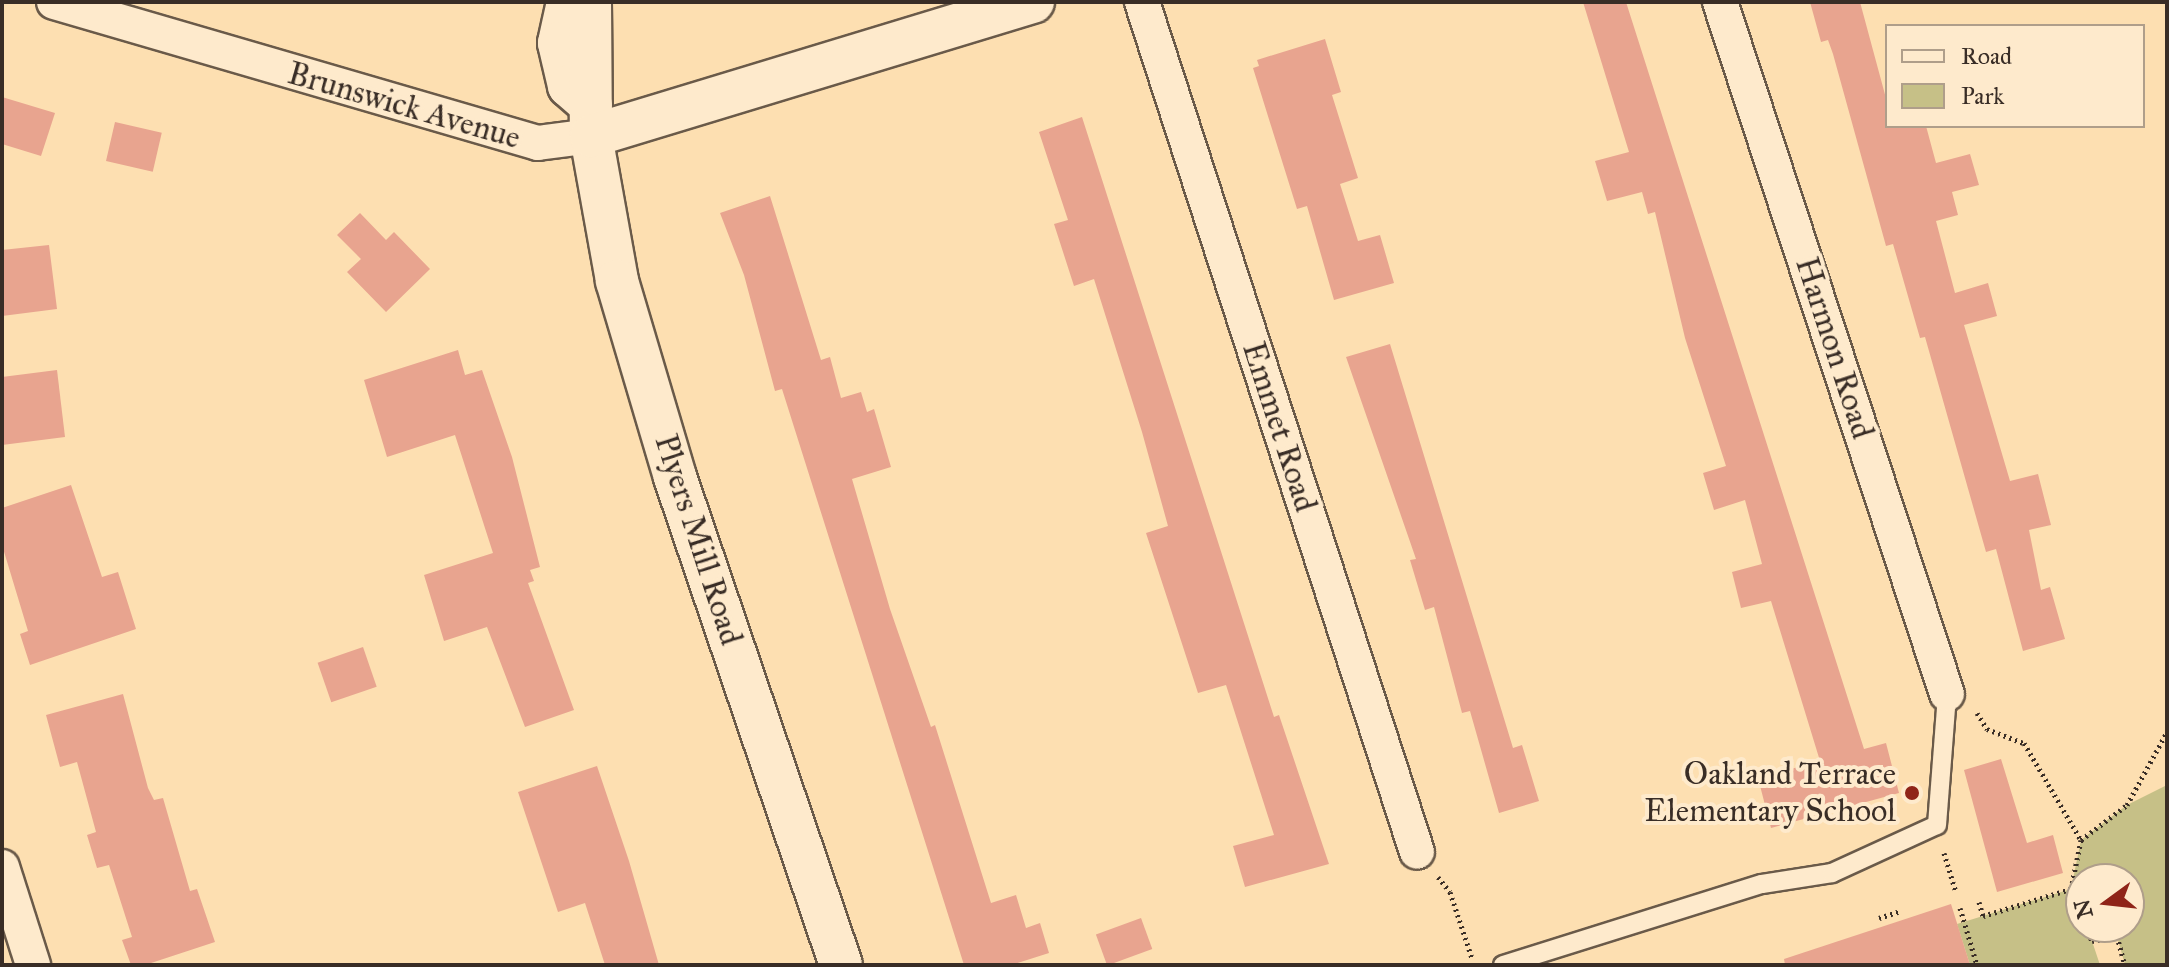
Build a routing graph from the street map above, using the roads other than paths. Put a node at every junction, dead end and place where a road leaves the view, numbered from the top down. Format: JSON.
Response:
{"nodes":[{"id":1,"x":54,"y":2,"type":"edge"},
{"id":2,"x":568,"y":2,"type":"edge"},
{"id":3,"x":590,"y":2,"type":"edge"},
{"id":4,"x":1033,"y":2,"type":"edge"},
{"id":5,"x":1142,"y":2,"type":"edge"},
{"id":6,"x":1720,"y":2,"type":"edge"},
{"id":7,"x":591,"y":121,"type":"junction"},
{"id":8,"x":1947,"y":694,"type":"joint"},
{"id":9,"x":1417,"y":852,"type":"dead end"},
{"id":10,"x":2,"y":867,"type":"edge"},
{"id":11,"x":33,"y":965,"type":"edge"},
{"id":12,"x":841,"y":965,"type":"edge"},
{"id":13,"x":1503,"y":965,"type":"edge"}],
"edges":[{"from":1,"to":7,"type":"street","name":"Brunswick Avenue"},
{"from":2,"to":7,"type":"street"},
{"from":3,"to":7,"type":"street","name":"Plyers Mill Road"},
{"from":4,"to":7,"type":"street","name":"Brunswick Avenue"},
{"from":5,"to":9,"type":"street","name":"Emmet Road"},
{"from":6,"to":8,"type":"street","name":"Harmon Road"},
{"from":7,"to":12,"type":"street","name":"Plyers Mill Road"},
{"from":8,"to":13,"type":"lane"},
{"from":10,"to":11,"type":"street"}]}
